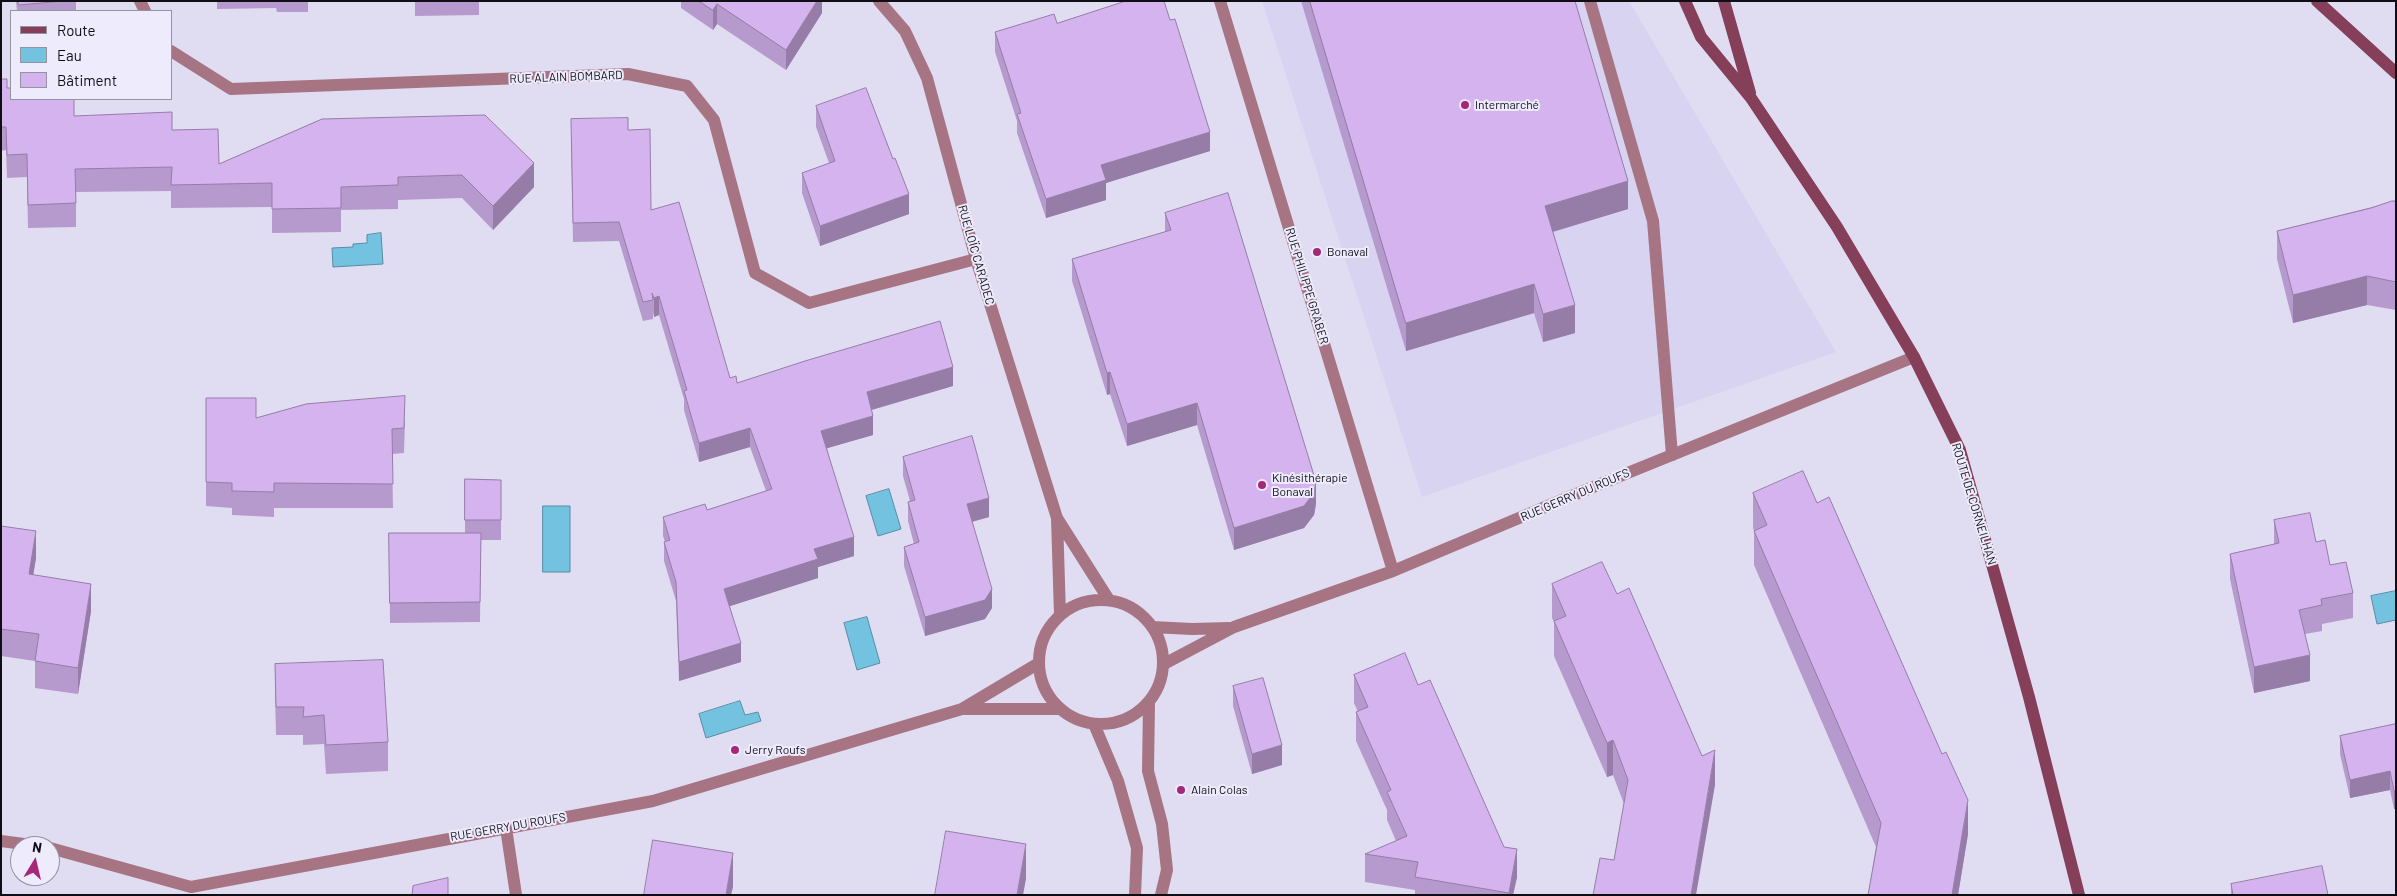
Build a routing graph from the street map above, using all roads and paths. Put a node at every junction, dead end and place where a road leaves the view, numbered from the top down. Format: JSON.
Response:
{"nodes":[{"id":1,"x":879,"y":1,"type":"edge"},
{"id":2,"x":1220,"y":1,"type":"edge"},
{"id":3,"x":1590,"y":1,"type":"edge"},
{"id":4,"x":1685,"y":1,"type":"edge"},
{"id":5,"x":1724,"y":1,"type":"edge"},
{"id":6,"x":2317,"y":1,"type":"edge"},
{"id":7,"x":172,"y":53,"type":"edge"},
{"id":8,"x":2396,"y":73,"type":"edge"},
{"id":9,"x":1751,"y":98,"type":"junction"},
{"id":10,"x":976,"y":259,"type":"junction"},
{"id":11,"x":1914,"y":357,"type":"junction"},
{"id":12,"x":1672,"y":455,"type":"junction"},
{"id":13,"x":1056,"y":518,"type":"junction"},
{"id":14,"x":1393,"y":572,"type":"junction"},
{"id":15,"x":1109,"y":600,"type":"junction"},
{"id":16,"x":1060,"y":616,"type":"junction"},
{"id":17,"x":1152,"y":627,"type":"junction"},
{"id":18,"x":1234,"y":628,"type":"junction"},
{"id":19,"x":1039,"y":664,"type":"junction"},
{"id":20,"x":1164,"y":664,"type":"junction"},
{"id":21,"x":1149,"y":702,"type":"junction"},
{"id":22,"x":962,"y":709,"type":"junction"},
{"id":23,"x":1061,"y":709,"type":"junction"},
{"id":24,"x":1094,"y":724,"type":"junction"},
{"id":25,"x":506,"y":828,"type":"junction"},
{"id":26,"x":60,"y":851,"type":"edge"},
{"id":27,"x":191,"y":891,"type":"edge"},
{"id":28,"x":516,"y":895,"type":"edge"},
{"id":29,"x":1135,"y":895,"type":"edge"},
{"id":30,"x":1161,"y":895,"type":"edge"},
{"id":31,"x":2079,"y":895,"type":"edge"}],
"edges":[{"from":1,"to":10,"type":"street","name":"RUE LOÏC CARADEC"},
{"from":2,"to":14,"type":"street","name":"RUE PHILIPPE GRABER"},
{"from":3,"to":12,"type":"street"},
{"from":4,"to":9,"type":"street","name":"ROUTE DE CORNEILHAN"},
{"from":5,"to":9,"type":"street","name":"ROUTE DE CORNEILHAN"},
{"from":6,"to":8,"type":"street"},
{"from":7,"to":10,"type":"street","name":"RUE ALAIN BOMBARD"},
{"from":9,"to":11,"type":"street","name":"ROUTE DE CORNEILHAN"},
{"from":10,"to":13,"type":"street","name":"RUE LOÏC CARADEC"},
{"from":11,"to":12,"type":"street","name":"RUE GERRY DU ROUFS"},
{"from":11,"to":31,"type":"street","name":"ROUTE DE CORNEILHAN"},
{"from":12,"to":14,"type":"street","name":"RUE GERRY DU ROUFS"},
{"from":13,"to":15,"type":"street","name":"RUE LOÏC CARADEC"},
{"from":13,"to":16,"type":"street","name":"RUE LOÏC CARADEC"},
{"from":14,"to":18,"type":"street","name":"RUE GERRY DU ROUFS"},
{"from":15,"to":16,"type":"street"},
{"from":15,"to":17,"type":"street"},
{"from":16,"to":19,"type":"street"},
{"from":17,"to":18,"type":"street","name":"RUE GERRY DU ROUFS"},
{"from":17,"to":20,"type":"street"},
{"from":18,"to":20,"type":"street","name":"RUE GERRY DU ROUFS"},
{"from":19,"to":22,"type":"street","name":"RUE GERRY DU ROUFS"},
{"from":19,"to":23,"type":"street"},
{"from":20,"to":21,"type":"street"},
{"from":21,"to":24,"type":"street"},
{"from":21,"to":30,"type":"street"},
{"from":22,"to":23,"type":"street","name":"RUE GERRY DU ROUFS"},
{"from":22,"to":25,"type":"street","name":"RUE GERRY DU ROUFS"},
{"from":23,"to":24,"type":"street"},
{"from":24,"to":29,"type":"street"},
{"from":25,"to":27,"type":"street","name":"RUE GERRY DU ROUFS"},
{"from":25,"to":28,"type":"street"},
{"from":26,"to":27,"type":"street","name":"RUE GERRY DU ROUFS"}]}
